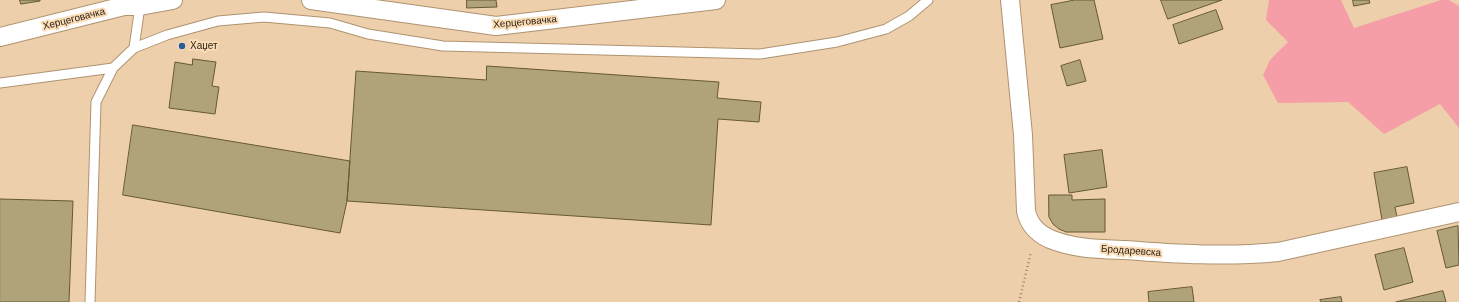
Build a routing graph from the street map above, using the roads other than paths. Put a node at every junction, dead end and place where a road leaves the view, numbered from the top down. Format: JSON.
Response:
{"nodes":[{"id":1,"x":173,"y":0,"type":"edge"},
{"id":2,"x":311,"y":0,"type":"edge"},
{"id":3,"x":716,"y":0,"type":"edge"},
{"id":4,"x":928,"y":0,"type":"edge"},
{"id":5,"x":1010,"y":0,"type":"edge"},
{"id":6,"x":140,"y":6,"type":"junction"},
{"id":7,"x":0,"y":36,"type":"edge"},
{"id":8,"x":134,"y":48,"type":"junction"},
{"id":9,"x":113,"y":68,"type":"junction"},
{"id":10,"x":0,"y":83,"type":"edge"},
{"id":11,"x":1459,"y":212,"type":"edge"},
{"id":12,"x":90,"y":302,"type":"edge"}],
"edges":[{"from":1,"to":6,"type":"street","name":"Херцеговачка"},
{"from":2,"to":3,"type":"street","name":"Херцеговачка"},
{"from":4,"to":8,"type":"lane"},
{"from":5,"to":11,"type":"street","name":"Бродаревска"},
{"from":6,"to":7,"type":"street","name":"Херцеговачка"},
{"from":6,"to":8,"type":"lane"},
{"from":8,"to":9,"type":"lane"},
{"from":9,"to":10,"type":"lane"},
{"from":9,"to":12,"type":"lane"}]}
